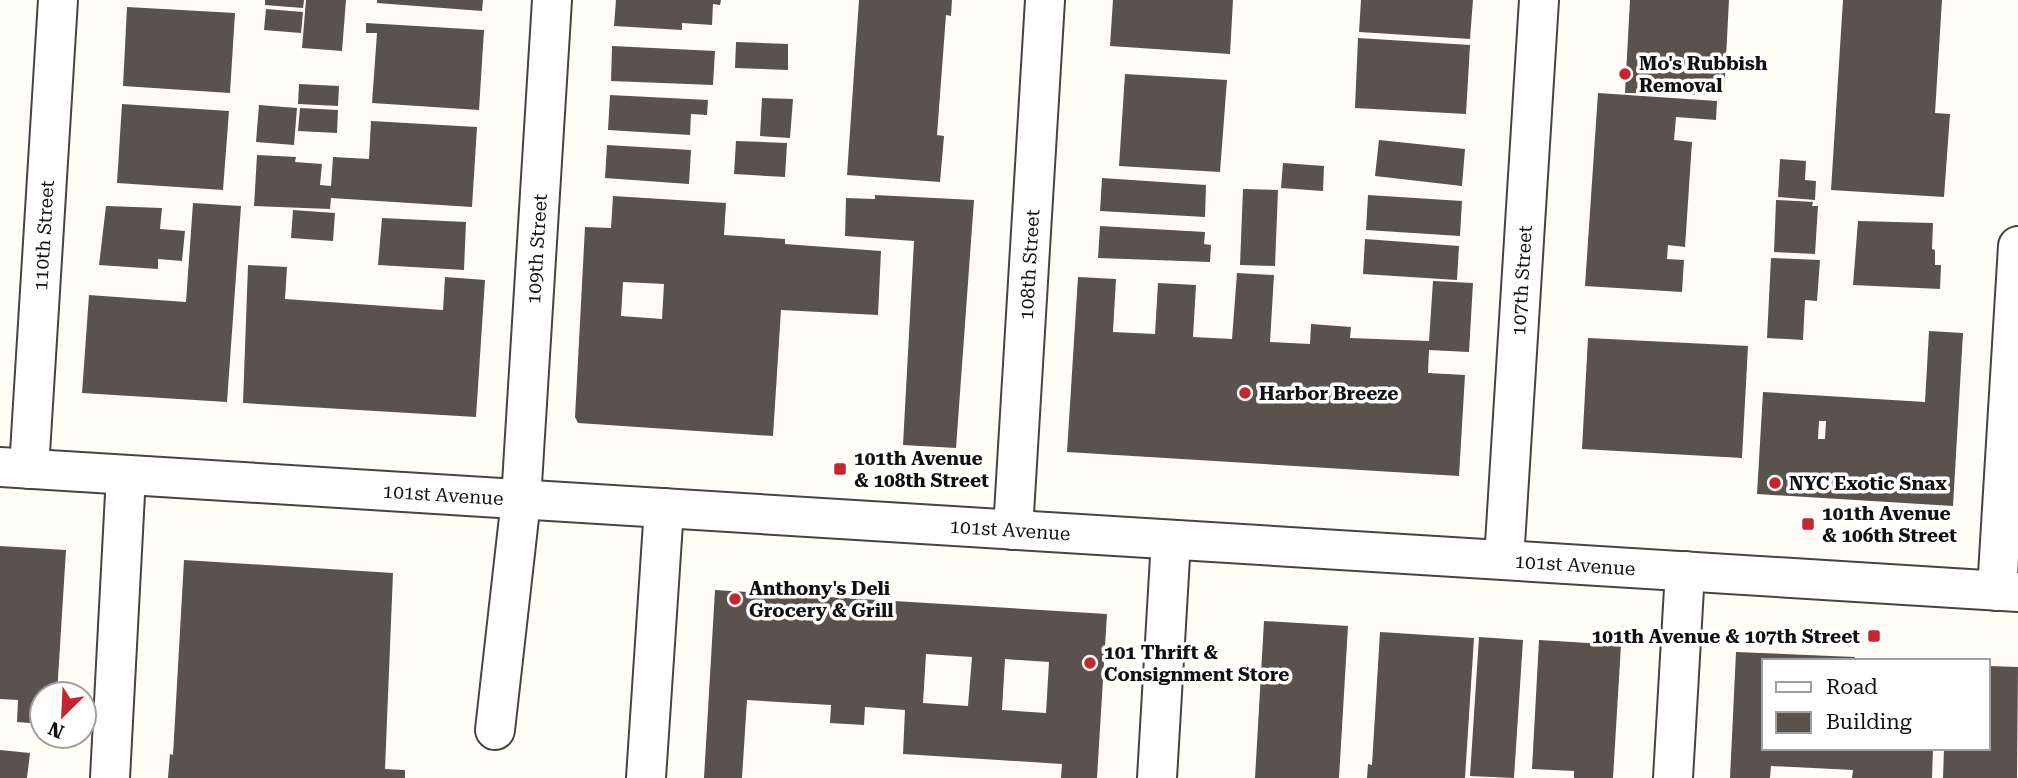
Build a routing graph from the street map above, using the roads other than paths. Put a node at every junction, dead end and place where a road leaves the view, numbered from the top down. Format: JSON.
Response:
{"nodes":[{"id":1,"x":58,"y":0,"type":"edge"},
{"id":2,"x":552,"y":0,"type":"edge"},
{"id":3,"x":1045,"y":0,"type":"edge"},
{"id":4,"x":1539,"y":0,"type":"edge"},
{"id":5,"x":2018,"y":247,"type":"edge"},
{"id":6,"x":15,"y":468,"type":"edge"},
{"id":7,"x":126,"y":475,"type":"junction"},
{"id":8,"x":521,"y":500,"type":"junction"},
{"id":9,"x":664,"y":508,"type":"junction"},
{"id":10,"x":1013,"y":530,"type":"junction"},
{"id":11,"x":1171,"y":540,"type":"junction"},
{"id":12,"x":1504,"y":560,"type":"junction"},
{"id":13,"x":1685,"y":571,"type":"junction"},
{"id":14,"x":2008,"y":592,"type":"edge"},
{"id":15,"x":495,"y":730,"type":"dead end"},
{"id":16,"x":110,"y":778,"type":"edge"},
{"id":17,"x":646,"y":778,"type":"edge"},
{"id":18,"x":1157,"y":778,"type":"edge"},
{"id":19,"x":1673,"y":778,"type":"edge"}],
"edges":[{"from":1,"to":6,"type":"street","name":"110th Street"},
{"from":2,"to":8,"type":"street","name":"109th Street"},
{"from":3,"to":10,"type":"street","name":"108th Street"},
{"from":4,"to":12,"type":"street","name":"107th Street"},
{"from":5,"to":14,"type":"street"},
{"from":6,"to":7,"type":"street","name":"101st Avenue"},
{"from":7,"to":8,"type":"street","name":"101st Avenue"},
{"from":7,"to":16,"type":"street"},
{"from":8,"to":9,"type":"street","name":"101st Avenue"},
{"from":8,"to":15,"type":"street","name":"109th Street"},
{"from":9,"to":10,"type":"street","name":"101st Avenue"},
{"from":9,"to":17,"type":"street"},
{"from":10,"to":11,"type":"street","name":"101st Avenue"},
{"from":11,"to":12,"type":"street","name":"101st Avenue"},
{"from":11,"to":18,"type":"street"},
{"from":12,"to":13,"type":"street","name":"101st Avenue"},
{"from":13,"to":14,"type":"street","name":"101st Avenue"},
{"from":13,"to":19,"type":"street"}]}
